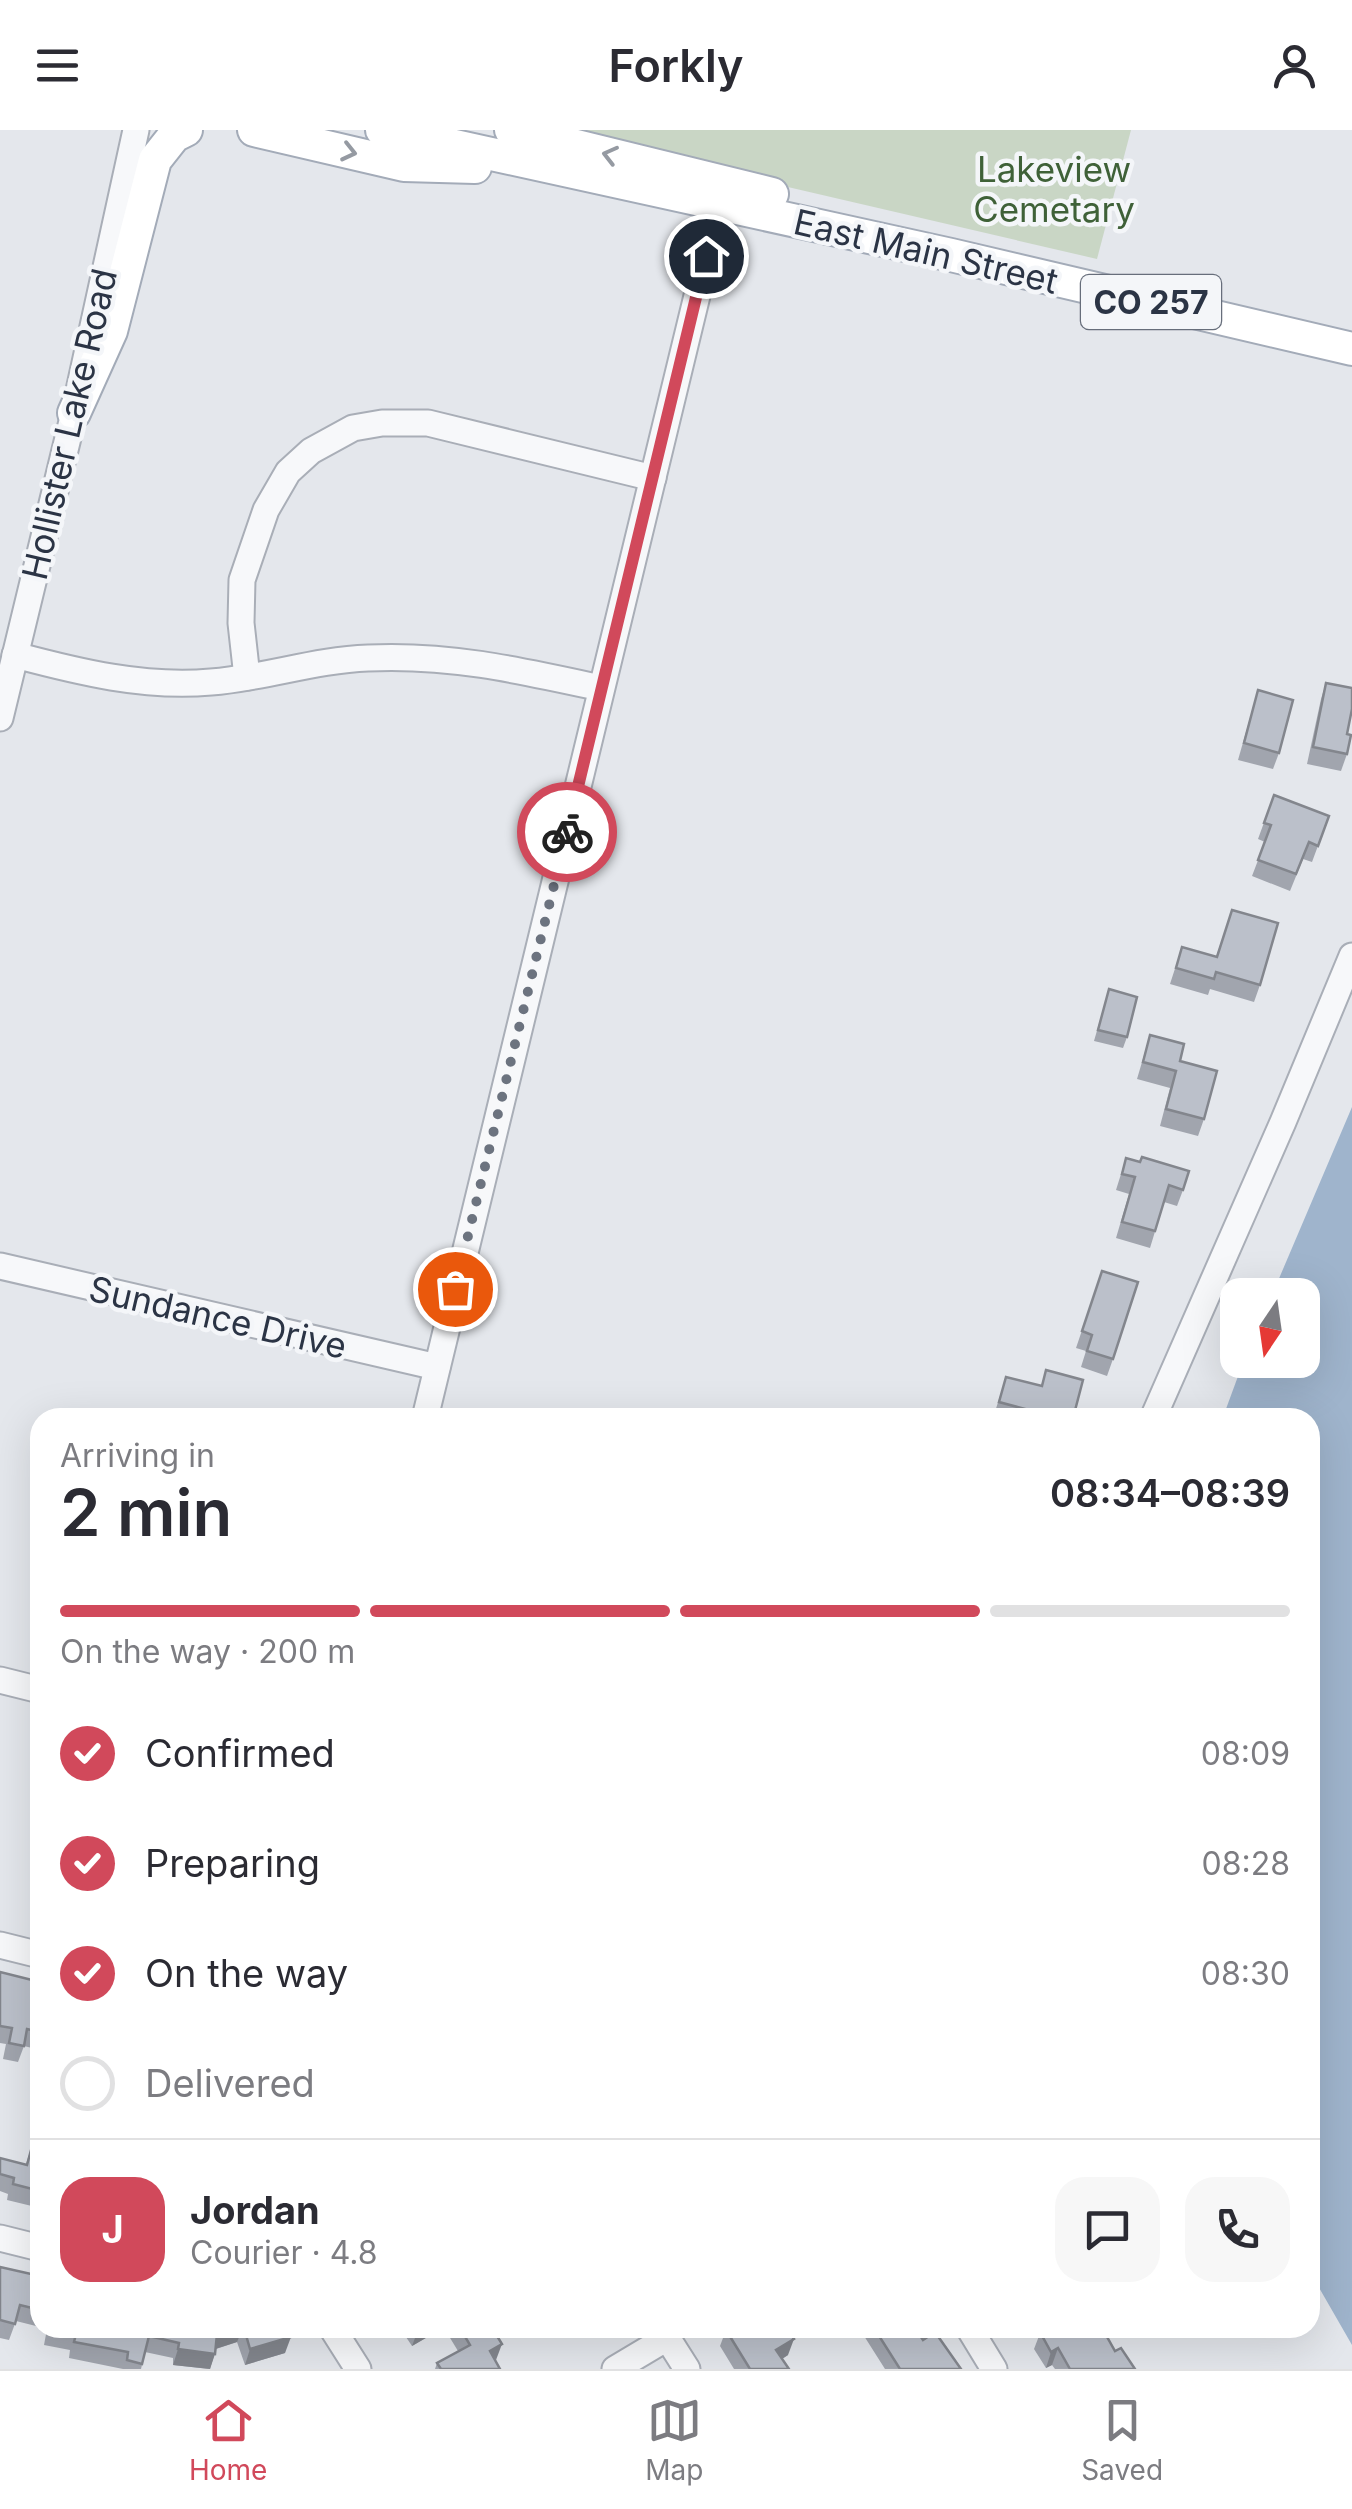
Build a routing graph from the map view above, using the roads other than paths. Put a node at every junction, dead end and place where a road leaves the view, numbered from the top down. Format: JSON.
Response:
{"nodes":[{"id":1,"x":136,"y":130,"type":"edge"},
{"id":2,"x":186,"y":130,"type":"edge"},
{"id":3,"x":254,"y":130,"type":"edge"},
{"id":4,"x":382,"y":130,"type":"edge"},
{"id":5,"x":511,"y":130,"type":"edge"},
{"id":6,"x":546,"y":168,"type":"junction"},
{"id":7,"x":719,"y":205,"type":"junction"},
{"id":8,"x":951,"y":255,"type":"junction"},
{"id":9,"x":1352,"y":349,"type":"edge"},
{"id":10,"x":74,"y":413,"type":"junction"},
{"id":11,"x":653,"y":478,"type":"junction"},
{"id":12,"x":16,"y":655,"type":"junction"},
{"id":13,"x":247,"y":678,"type":"junction"},
{"id":14,"x":602,"y":688,"type":"junction"},
{"id":15,"x":2,"y":712,"type":"edge"},
{"id":16,"x":1352,"y":956,"type":"edge"},
{"id":17,"x":0,"y":1266,"type":"edge"},
{"id":18,"x":437,"y":1368,"type":"junction"},
{"id":19,"x":427,"y":1408,"type":"edge"},
{"id":20,"x":1157,"y":1408,"type":"edge"},
{"id":21,"x":0,"y":1680,"type":"edge"},
{"id":22,"x":30,"y":1688,"type":"edge"},
{"id":23,"x":0,"y":1945,"type":"edge"},
{"id":24,"x":30,"y":1952,"type":"edge"},
{"id":25,"x":0,"y":2238,"type":"edge"},
{"id":26,"x":30,"y":2246,"type":"edge"},
{"id":27,"x":338,"y":2338,"type":"edge"},
{"id":28,"x":657,"y":2338,"type":"edge"},
{"id":29,"x":667,"y":2338,"type":"edge"},
{"id":30,"x":975,"y":2338,"type":"edge"},
{"id":31,"x":358,"y":2369,"type":"edge"},
{"id":32,"x":615,"y":2369,"type":"edge"},
{"id":33,"x":687,"y":2369,"type":"edge"},
{"id":34,"x":994,"y":2369,"type":"edge"}],
"edges":[{"from":1,"to":10,"type":"street","name":"Hollister Lake Road"},
{"from":2,"to":10,"type":"main road"},
{"from":3,"to":6,"type":"main road","one_way":true},
{"from":4,"to":6,"type":"main road","name":"East Main Street","number":"CO 257"},
{"from":8,"to":5,"type":"main road","one_way":true},
{"from":6,"to":7,"type":"main road","name":"East Main Street","number":"CO 257"},
{"from":7,"to":8,"type":"main road","name":"East Main Street","number":"CO 257"},
{"from":7,"to":11,"type":"street"},
{"from":8,"to":9,"type":"main road","name":"East Main Street","number":"CO 257"},
{"from":10,"to":12,"type":"street","name":"Hollister Lake Road"},
{"from":11,"to":13,"type":"street"},
{"from":11,"to":14,"type":"street"},
{"from":12,"to":13,"type":"street"},
{"from":12,"to":15,"type":"street","name":"Hollister Lake Road"},
{"from":13,"to":14,"type":"street"},
{"from":14,"to":18,"type":"street"},
{"from":16,"to":20,"type":"street"},
{"from":17,"to":18,"type":"street","name":"Sundance Drive"},
{"from":18,"to":19,"type":"street"},
{"from":21,"to":22,"type":"street"},
{"from":23,"to":24,"type":"street"},
{"from":25,"to":26,"type":"street"},
{"from":27,"to":31,"type":"street"},
{"from":28,"to":32,"type":"street"},
{"from":29,"to":33,"type":"street"},
{"from":30,"to":34,"type":"street"}]}
